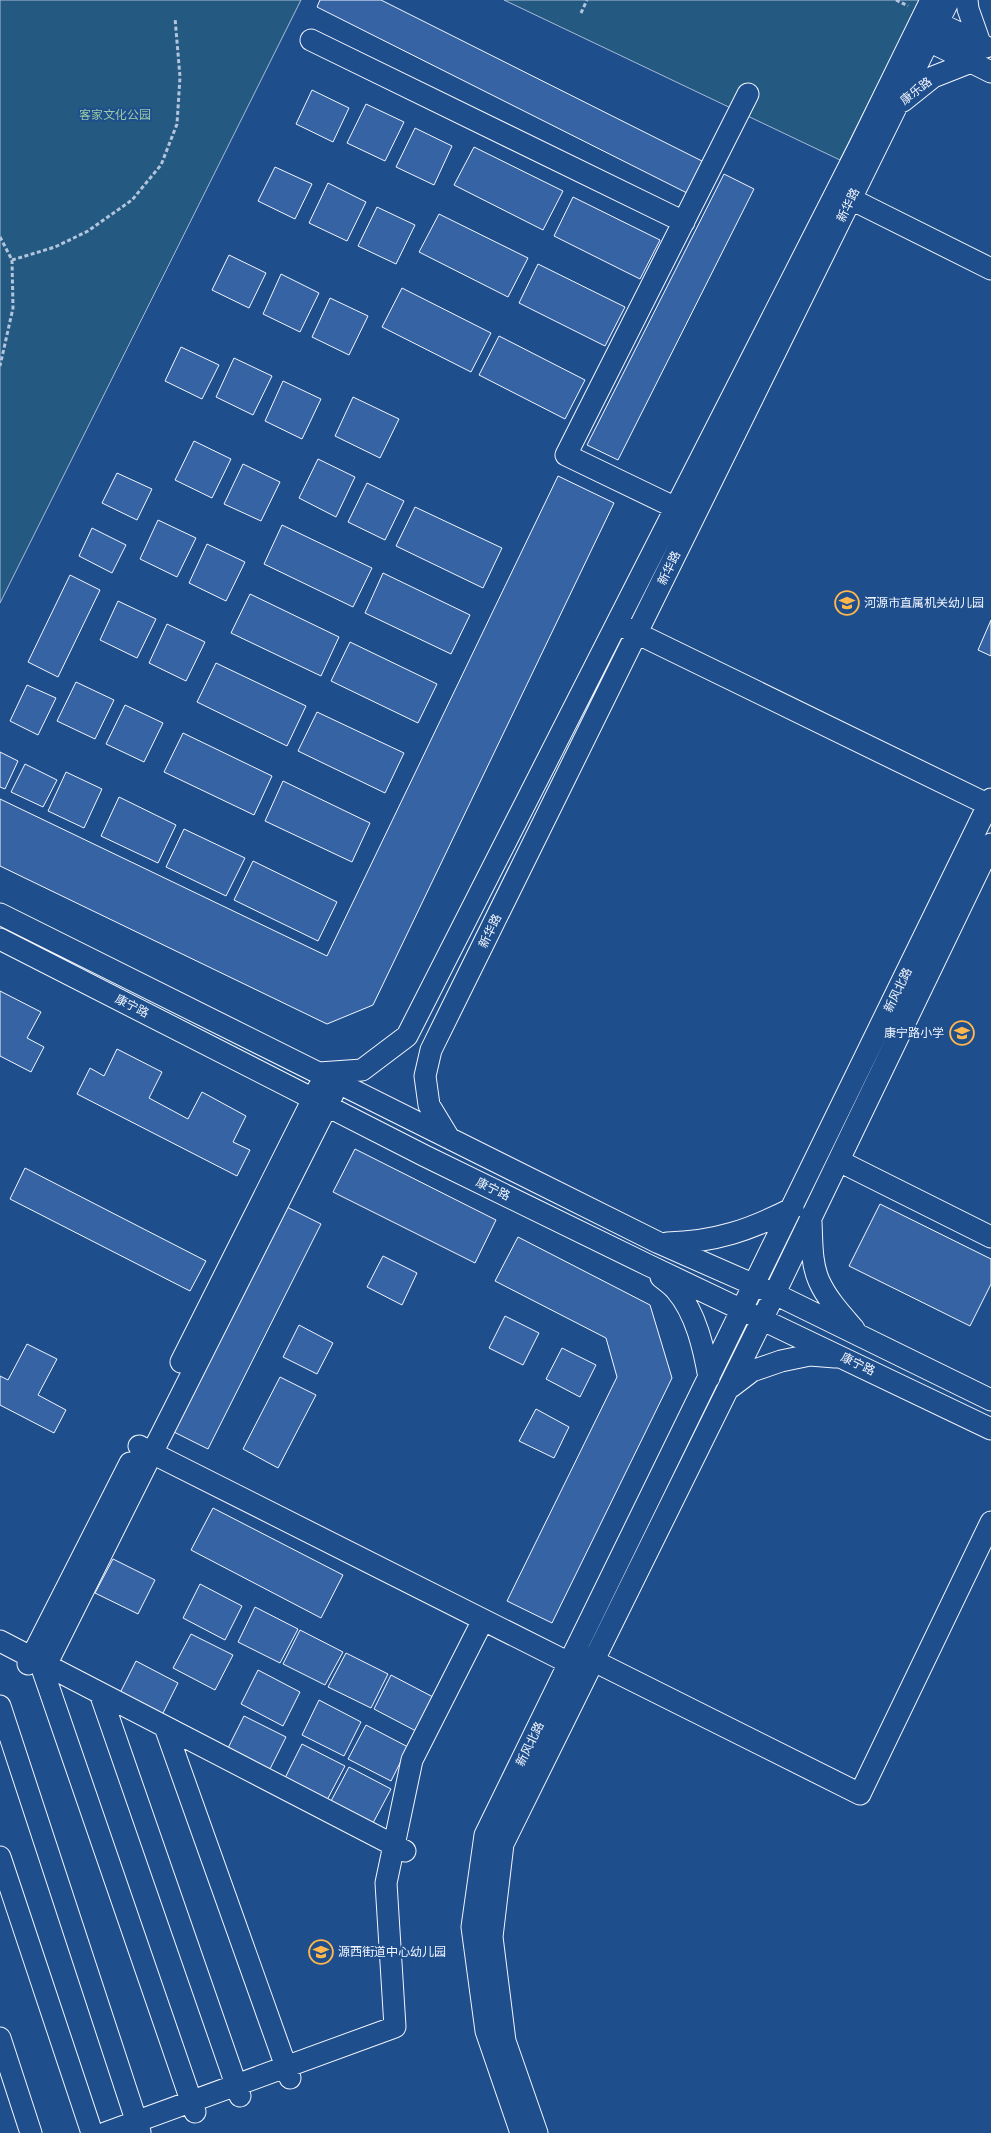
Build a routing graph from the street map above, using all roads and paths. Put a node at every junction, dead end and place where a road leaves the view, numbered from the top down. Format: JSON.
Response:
{"nodes":[{"id":1,"x":587,"y":0,"type":"edge"},
{"id":2,"x":949,"y":0,"type":"edge"},
{"id":3,"x":967,"y":0,"type":"edge"},
{"id":4,"x":931,"y":13,"type":"edge"},
{"id":5,"x":581,"y":14,"type":"dead end"},
{"id":6,"x":175,"y":18,"type":"dead end"},
{"id":7,"x":922,"y":38,"type":"junction"},
{"id":8,"x":310,"y":40,"type":"dead end"},
{"id":9,"x":981,"y":52,"type":"edge"},
{"id":10,"x":991,"y":72,"type":"edge"},
{"id":11,"x":748,"y":94,"type":"dead end"},
{"id":12,"x":897,"y":106,"type":"junction"},
{"id":13,"x":844,"y":196,"type":"junction"},
{"id":14,"x":684,"y":222,"type":"junction"},
{"id":15,"x":0,"y":237,"type":"edge"},
{"id":16,"x":12,"y":260,"type":"junction"},
{"id":17,"x":991,"y":269,"type":"edge"},
{"id":18,"x":0,"y":366,"type":"edge"},
{"id":19,"x":676,"y":508,"type":"junction"},
{"id":20,"x":619,"y":618,"type":"junction"},
{"id":21,"x":640,"y":628,"type":"junction"},
{"id":22,"x":990,"y":801,"type":"edge"},
{"id":23,"x":991,"y":844,"type":"edge"},
{"id":24,"x":0,"y":914,"type":"edge"},
{"id":25,"x":0,"y":939,"type":"edge"},
{"id":26,"x":327,"y":1077,"type":"junction"},
{"id":27,"x":320,"y":1102,"type":"junction"},
{"id":28,"x":449,"y":1138,"type":"junction"},
{"id":29,"x":839,"y":1161,"type":"junction"},
{"id":30,"x":792,"y":1208,"type":"junction"},
{"id":31,"x":811,"y":1218,"type":"junction"},
{"id":32,"x":991,"y":1237,"type":"edge"},
{"id":33,"x":659,"y":1243,"type":"junction"},
{"id":34,"x":648,"y":1265,"type":"junction"},
{"id":35,"x":754,"y":1285,"type":"junction"},
{"id":36,"x":775,"y":1294,"type":"junction"},
{"id":37,"x":743,"y":1310,"type":"junction"},
{"id":38,"x":763,"y":1319,"type":"junction"},
{"id":39,"x":859,"y":1335,"type":"junction"},
{"id":40,"x":846,"y":1358,"type":"junction"},
{"id":41,"x":709,"y":1378,"type":"junction"},
{"id":42,"x":728,"y":1388,"type":"junction"},
{"id":43,"x":991,"y":1400,"type":"edge"},
{"id":44,"x":991,"y":1429,"type":"edge"},
{"id":45,"x":143,"y":1455,"type":"junction"},
{"id":46,"x":991,"y":1522,"type":"edge"},
{"id":47,"x":485,"y":1629,"type":"junction"},
{"id":48,"x":0,"y":1641,"type":"edge"},
{"id":49,"x":0,"y":1649,"type":"edge"},
{"id":50,"x":37,"y":1664,"type":"junction"},
{"id":51,"x":578,"y":1668,"type":"junction"},
{"id":52,"x":102,"y":1698,"type":"junction"},
{"id":53,"x":0,"y":1706,"type":"edge"},
{"id":54,"x":167,"y":1731,"type":"junction"},
{"id":55,"x":399,"y":1851,"type":"junction"},
{"id":56,"x":0,"y":1857,"type":"edge"},
{"id":57,"x":0,"y":2038,"type":"edge"},
{"id":58,"x":288,"y":2072,"type":"junction"},
{"id":59,"x":238,"y":2090,"type":"junction"},
{"id":60,"x":193,"y":2107,"type":"junction"},
{"id":61,"x":138,"y":2129,"type":"edge"},
{"id":62,"x":31,"y":2133,"type":"edge"},
{"id":63,"x":92,"y":2133,"type":"edge"},
{"id":64,"x":106,"y":2133,"type":"edge"},
{"id":65,"x":521,"y":2133,"type":"edge"},
{"id":66,"x":537,"y":2133,"type":"edge"}],
"edges":[{"from":1,"to":5,"type":"path"},
{"from":2,"to":4,"type":"street","name":"新华路"},
{"from":3,"to":9,"type":"street"},
{"from":4,"to":7,"type":"street","name":"新华路"},
{"from":4,"to":9,"type":"street"},
{"from":6,"to":16,"type":"path"},
{"from":7,"to":9,"type":"street"},
{"from":7,"to":12,"type":"street","name":"新华路"},
{"from":7,"to":13,"type":"street","name":"新华路"},
{"from":8,"to":14,"type":"street"},
{"from":9,"to":10,"type":"street"},
{"from":9,"to":12,"type":"street","name":"康乐路"},
{"from":11,"to":14,"type":"street"},
{"from":12,"to":13,"type":"street","name":"新华路"},
{"from":13,"to":17,"type":"street"},
{"from":13,"to":19,"type":"street","name":"新华路"},
{"from":13,"to":21,"type":"street","name":"新华路"},
{"from":14,"to":19,"type":"street"},
{"from":15,"to":16,"type":"path"},
{"from":16,"to":18,"type":"path"},
{"from":19,"to":20,"type":"street","name":"新华路"},
{"from":20,"to":21,"type":"street"},
{"from":20,"to":26,"type":"street","name":"新华路"},
{"from":21,"to":22,"type":"street"},
{"from":21,"to":28,"type":"street","name":"新华路"},
{"from":22,"to":30,"type":"street","name":"新风北路"},
{"from":23,"to":29,"type":"street","name":"新风北路"},
{"from":24,"to":26,"type":"street","name":"康宁路"},
{"from":25,"to":27,"type":"street","name":"康宁路"},
{"from":26,"to":27,"type":"street"},
{"from":26,"to":28,"type":"street","name":"康宁路"},
{"from":27,"to":34,"type":"street","name":"康宁路"},
{"from":27,"to":45,"type":"street"},
{"from":28,"to":33,"type":"street","name":"康宁路"},
{"from":29,"to":31,"type":"street","name":"新风北路"},
{"from":29,"to":32,"type":"street"},
{"from":30,"to":33,"type":"street"},
{"from":30,"to":35,"type":"street","name":"新风北路"},
{"from":31,"to":36,"type":"street","name":"新风北路"},
{"from":31,"to":39,"type":"street","name":"新风北路"},
{"from":33,"to":35,"type":"street","name":"康宁路"},
{"from":34,"to":37,"type":"street","name":"康宁路"},
{"from":34,"to":41,"type":"street"},
{"from":35,"to":36,"type":"street","name":"康宁路"},
{"from":35,"to":37,"type":"street","name":"新风北路"},
{"from":36,"to":38,"type":"street","name":"新风北路"},
{"from":36,"to":39,"type":"street","name":"康宁路"},
{"from":37,"to":38,"type":"street","name":"康宁路"},
{"from":37,"to":41,"type":"street","name":"新风北路"},
{"from":38,"to":40,"type":"street","name":"康宁路"},
{"from":38,"to":42,"type":"street","name":"新风北路"},
{"from":39,"to":43,"type":"street","name":"康宁路"},
{"from":40,"to":42,"type":"street","name":"新风北路"},
{"from":40,"to":44,"type":"street","name":"康宁路"},
{"from":41,"to":51,"type":"street","name":"新风北路"},
{"from":42,"to":51,"type":"street","name":"新风北路"},
{"from":45,"to":47,"type":"street"},
{"from":45,"to":50,"type":"street"},
{"from":46,"to":51,"type":"street"},
{"from":47,"to":51,"type":"street"},
{"from":47,"to":55,"type":"street"},
{"from":48,"to":50,"type":"street"},
{"from":49,"to":50,"type":"street"},
{"from":50,"to":52,"type":"street"},
{"from":50,"to":60,"type":"street"},
{"from":51,"to":65,"type":"street","name":"新风北路"},
{"from":51,"to":66,"type":"street","name":"新风北路"},
{"from":52,"to":54,"type":"street"},
{"from":52,"to":59,"type":"street"},
{"from":53,"to":61,"type":"street"},
{"from":54,"to":55,"type":"street"},
{"from":54,"to":58,"type":"street"},
{"from":55,"to":58,"type":"street"},
{"from":56,"to":63,"type":"street"},
{"from":57,"to":62,"type":"street"},
{"from":58,"to":59,"type":"street"},
{"from":59,"to":60,"type":"street"},
{"from":60,"to":61,"type":"street"},
{"from":61,"to":64,"type":"street"}]}
